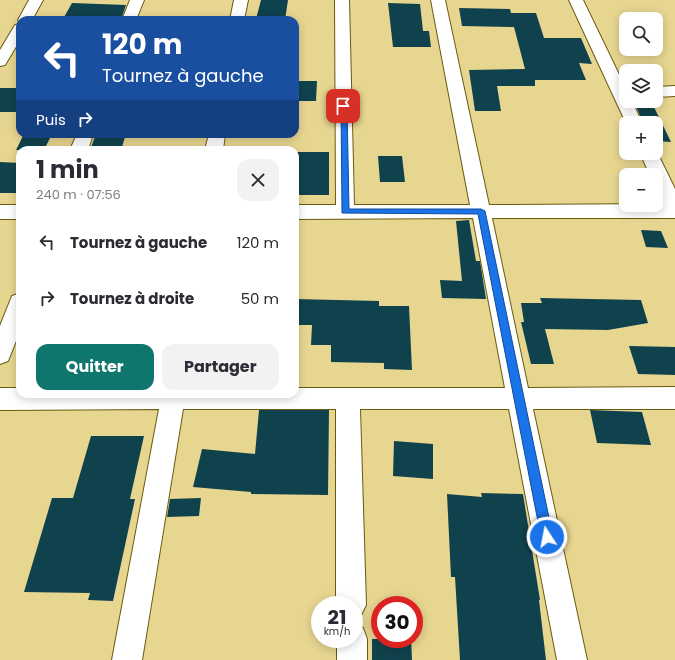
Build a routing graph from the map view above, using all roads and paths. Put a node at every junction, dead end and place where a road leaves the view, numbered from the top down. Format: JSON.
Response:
{"nodes":[{"id":1,"x":36,"y":0,"type":"edge"},
{"id":2,"x":137,"y":0,"type":"edge"},
{"id":3,"x":241,"y":0,"type":"edge"},
{"id":4,"x":342,"y":0,"type":"edge"},
{"id":5,"x":438,"y":0,"type":"edge"},
{"id":6,"x":576,"y":0,"type":"edge"},
{"id":7,"x":27,"y":16,"type":"edge"},
{"id":8,"x":131,"y":16,"type":"edge"},
{"id":9,"x":238,"y":16,"type":"edge"},
{"id":10,"x":16,"y":35,"type":"edge"},
{"id":11,"x":0,"y":62,"type":"edge"},
{"id":12,"x":619,"y":84,"type":"edge"},
{"id":13,"x":663,"y":92,"type":"edge"},
{"id":14,"x":675,"y":92,"type":"edge"},
{"id":15,"x":652,"y":160,"type":"edge"},
{"id":16,"x":675,"y":210,"type":"edge"},
{"id":17,"x":481,"y":211,"type":"junction"},
{"id":18,"x":0,"y":212,"type":"edge"},
{"id":19,"x":16,"y":212,"type":"edge"},
{"id":20,"x":299,"y":212,"type":"edge"},
{"id":21,"x":345,"y":212,"type":"junction"},
{"id":22,"x":16,"y":312,"type":"edge"},
{"id":23,"x":0,"y":354,"type":"edge"},
{"id":24,"x":348,"y":398,"type":"junction"},
{"id":25,"x":519,"y":398,"type":"junction"},
{"id":26,"x":675,"y":398,"type":"edge"},
{"id":27,"x":0,"y":399,"type":"edge"},
{"id":28,"x":173,"y":399,"type":"junction"},
{"id":29,"x":352,"y":596,"type":"edge"},
{"id":30,"x":352,"y":648,"type":"edge"},
{"id":31,"x":127,"y":660,"type":"edge"},
{"id":32,"x":352,"y":660,"type":"edge"},
{"id":33,"x":572,"y":660,"type":"edge"}],
"edges":[{"from":1,"to":7,"type":"street"},
{"from":2,"to":8,"type":"street"},
{"from":3,"to":9,"type":"street"},
{"from":4,"to":21,"type":"street"},
{"from":5,"to":17,"type":"street"},
{"from":6,"to":12,"type":"street"},
{"from":10,"to":11,"type":"street"},
{"from":13,"to":14,"type":"street"},
{"from":15,"to":16,"type":"street"},
{"from":16,"to":17,"type":"street"},
{"from":17,"to":21,"type":"street"},
{"from":17,"to":25,"type":"street"},
{"from":18,"to":19,"type":"street"},
{"from":20,"to":21,"type":"street"},
{"from":22,"to":23,"type":"street"},
{"from":24,"to":25,"type":"street"},
{"from":24,"to":28,"type":"street"},
{"from":24,"to":29,"type":"street"},
{"from":25,"to":26,"type":"street"},
{"from":25,"to":33,"type":"street"},
{"from":27,"to":28,"type":"street"},
{"from":28,"to":31,"type":"street"},
{"from":30,"to":32,"type":"street"}]}
